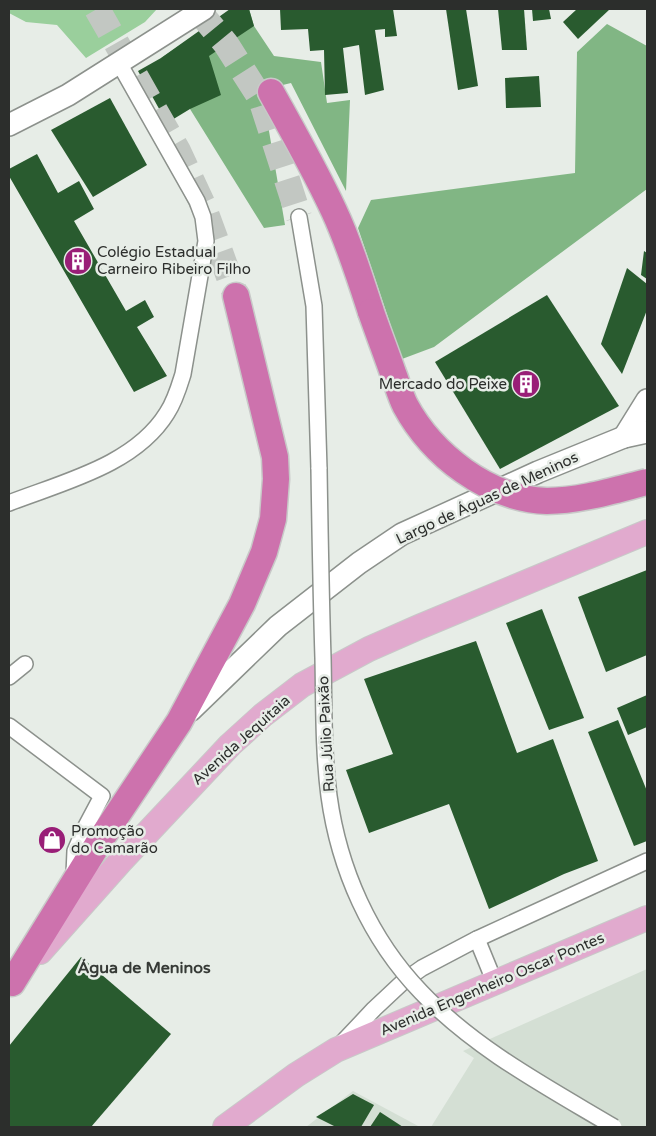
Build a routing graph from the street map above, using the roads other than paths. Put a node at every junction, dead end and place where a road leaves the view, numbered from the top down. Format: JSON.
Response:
{"nodes":[{"id":1,"x":204,"y":9,"type":"edge"},
{"id":2,"x":119,"y":63,"type":"junction"},
{"id":3,"x":271,"y":92,"type":"dead end"},
{"id":4,"x":9,"y":125,"type":"edge"},
{"id":5,"x":299,"y":217,"type":"tunnel mouth"},
{"id":6,"x":236,"y":296,"type":"tunnel mouth"},
{"id":7,"x":647,"y":400,"type":"edge"},
{"id":8,"x":647,"y":432,"type":"edge"},
{"id":9,"x":624,"y":437,"type":"junction"},
{"id":10,"x":647,"y":482,"type":"edge"},
{"id":11,"x":9,"y":502,"type":"edge"},
{"id":12,"x":647,"y":532,"type":"edge"},
{"id":13,"x":25,"y":664,"type":"dead end"},
{"id":14,"x":9,"y":677,"type":"edge"},
{"id":15,"x":179,"y":722,"type":"junction"},
{"id":16,"x":9,"y":726,"type":"edge"},
{"id":17,"x":647,"y":860,"type":"edge"},
{"id":18,"x":73,"y":884,"type":"junction"},
{"id":19,"x":647,"y":918,"type":"edge"},
{"id":20,"x":477,"y":939,"type":"junction"},
{"id":21,"x":495,"y":982,"type":"junction"},
{"id":22,"x":11,"y":985,"type":"edge"},
{"id":23,"x":336,"y":1050,"type":"junction"},
{"id":24,"x":225,"y":1127,"type":"edge"},
{"id":25,"x":614,"y":1127,"type":"edge"}],
"edges":[{"from":1,"to":2,"type":"street"},
{"from":2,"to":4,"type":"street"},
{"from":2,"to":11,"type":"street"},
{"from":3,"to":10,"type":"highway","bridge":true},
{"from":5,"to":25,"type":"street","name":"Rua Júlio Paixão","bridge":true},
{"from":6,"to":15,"type":"highway"},
{"from":7,"to":9,"type":"street"},
{"from":8,"to":9,"type":"street","name":"Largo de Águas de Meninos"},
{"from":9,"to":15,"type":"street","name":"Largo de Águas de Meninos"},
{"from":12,"to":22,"type":"main road","name":"Avenida Jequitaia"},
{"from":13,"to":14,"type":"street"},
{"from":15,"to":18,"type":"highway"},
{"from":16,"to":18,"type":"street"},
{"from":17,"to":20,"type":"street","name":"Avenida Engenheiro Oscar Pontes"},
{"from":18,"to":22,"type":"highway"},
{"from":19,"to":21,"type":"main road","name":"Avenida Engenheiro Oscar Pontes"},
{"from":20,"to":21,"type":"street"},
{"from":20,"to":23,"type":"street","name":"Avenida Engenheiro Oscar Pontes"},
{"from":21,"to":23,"type":"main road","name":"Avenida Engenheiro Oscar Pontes"},
{"from":23,"to":24,"type":"main road","name":"Avenida Engenheiro Oscar Pontes"}]}
